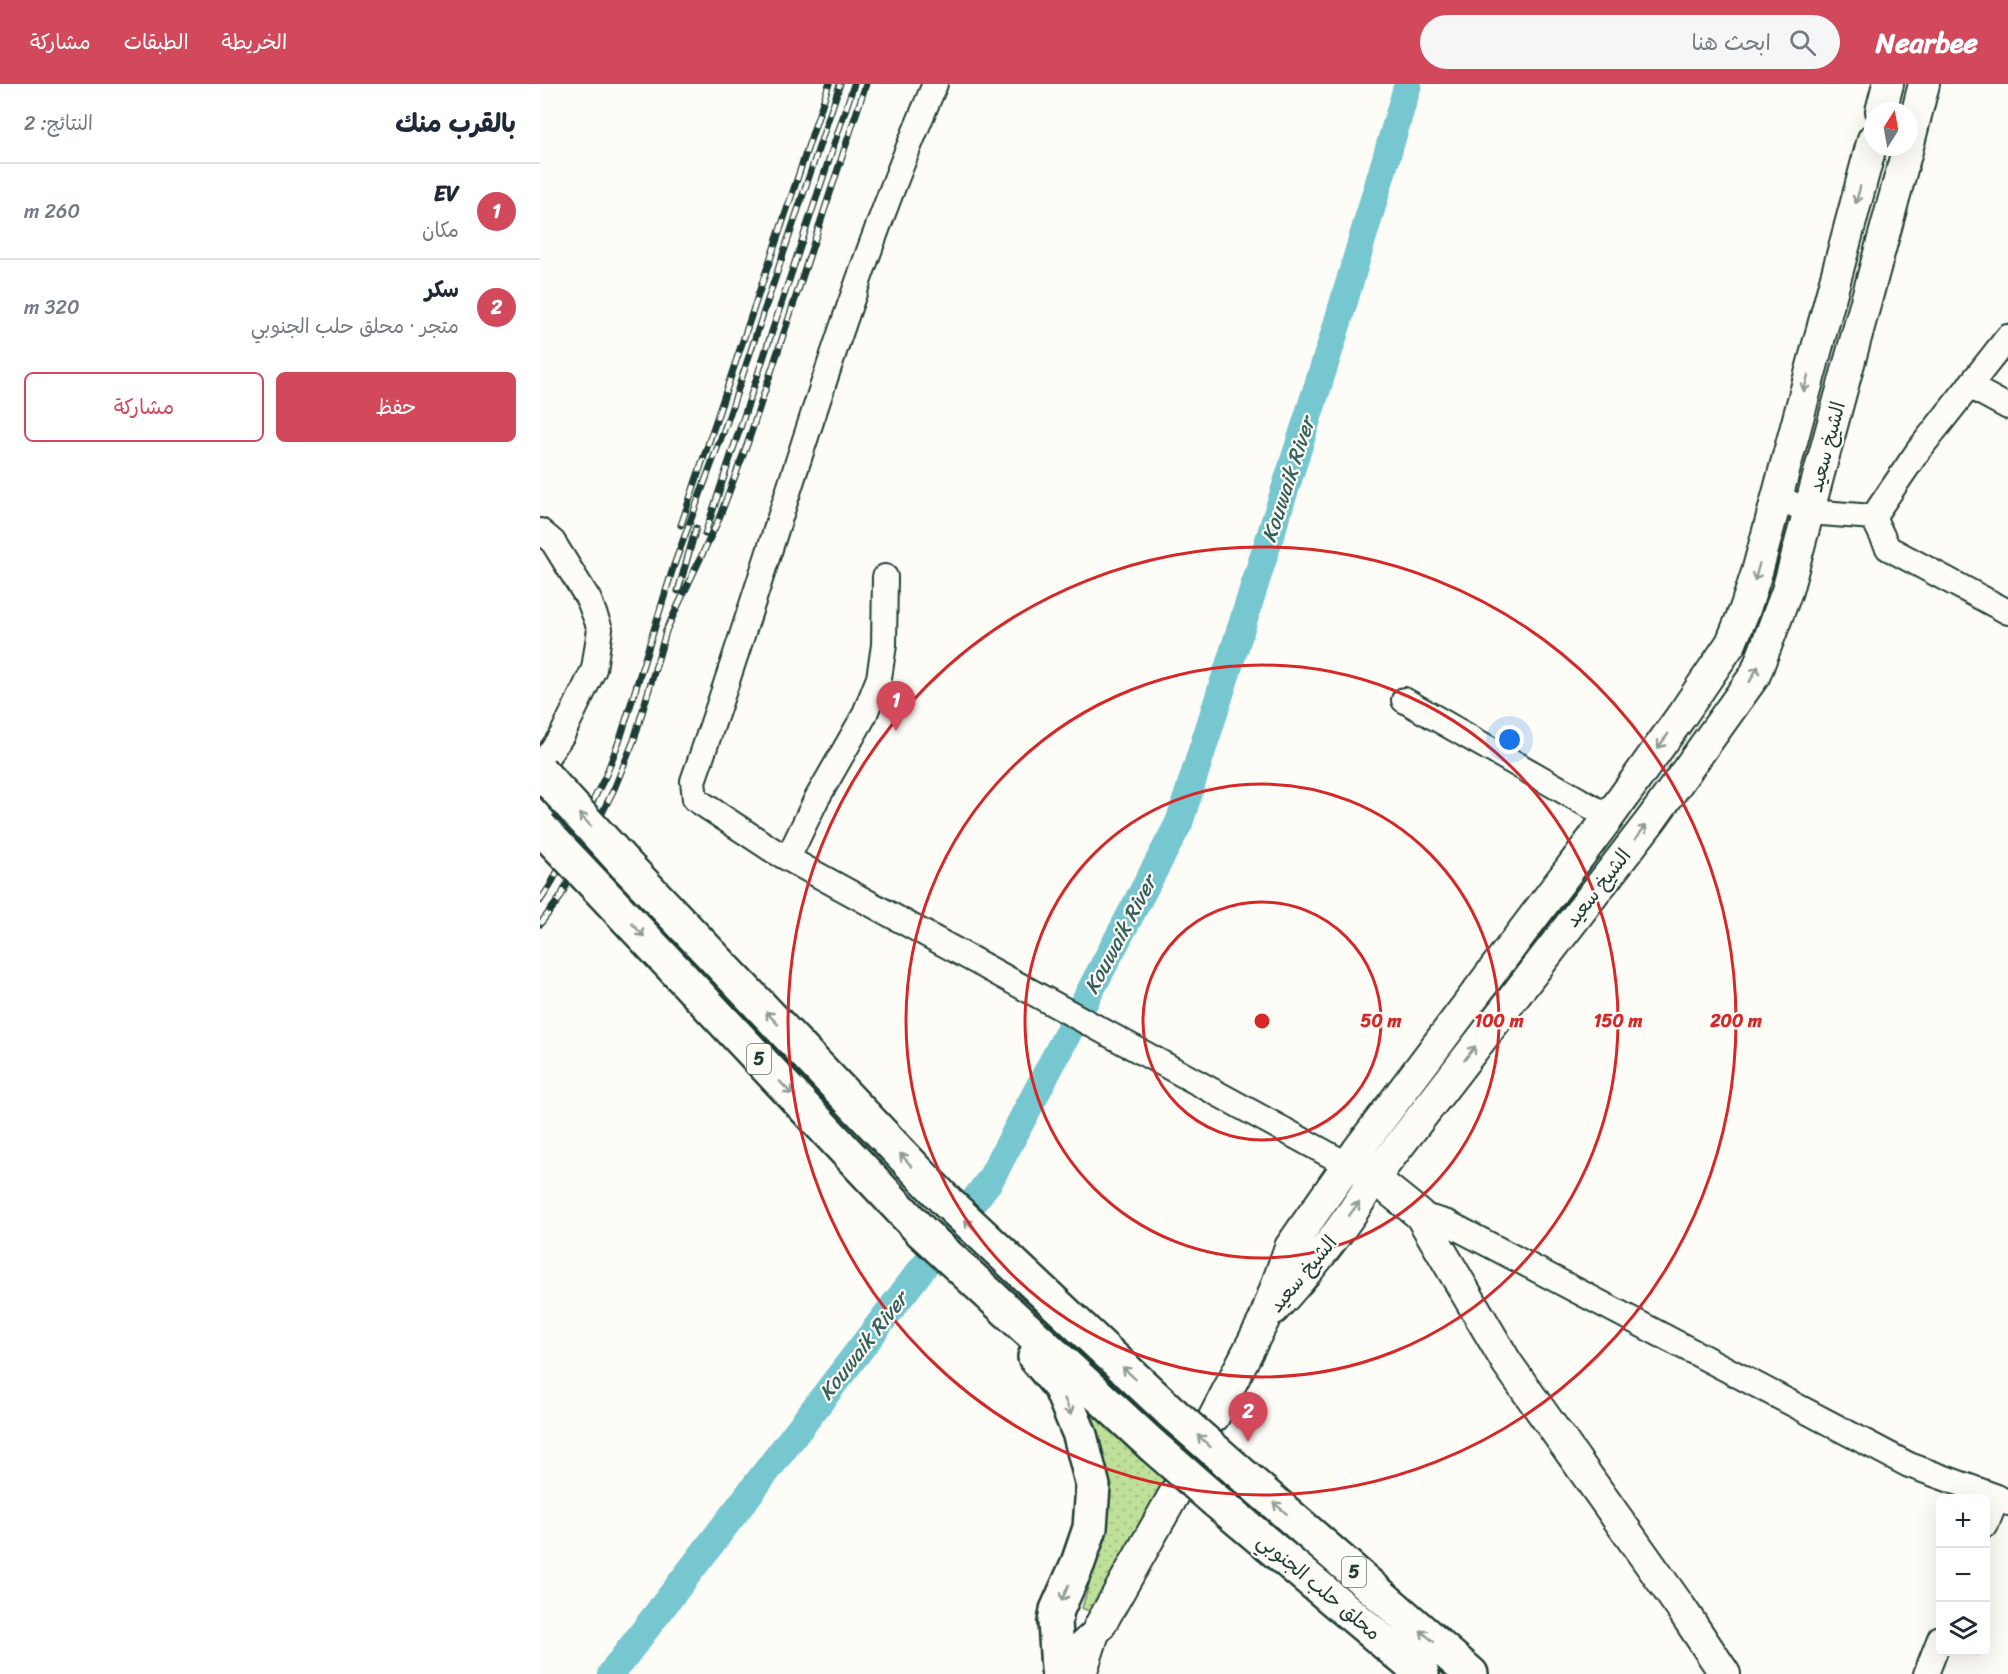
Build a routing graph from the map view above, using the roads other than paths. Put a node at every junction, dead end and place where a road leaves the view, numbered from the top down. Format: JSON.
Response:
{"nodes":[{"id":1,"x":935,"y":84,"type":"edge"},
{"id":2,"x":1888,"y":84,"type":"edge"},
{"id":3,"x":1924,"y":84,"type":"edge"},
{"id":4,"x":1883,"y":102,"type":"edge"},
{"id":5,"x":1918,"y":108,"type":"edge"},
{"id":6,"x":1868,"y":156,"type":"edge"},
{"id":7,"x":1906,"y":156,"type":"edge"},
{"id":8,"x":2008,"y":337,"type":"edge"},
{"id":9,"x":1970,"y":386,"type":"junction"},
{"id":10,"x":2008,"y":407,"type":"edge"},
{"id":11,"x":1776,"y":496,"type":"junction"},
{"id":12,"x":1809,"y":512,"type":"junction"},
{"id":13,"x":1873,"y":517,"type":"junction"},
{"id":14,"x":540,"y":531,"type":"edge"},
{"id":15,"x":885,"y":577,"type":"dead end"},
{"id":16,"x":2008,"y":612,"type":"edge"},
{"id":17,"x":1404,"y":700,"type":"dead end"},
{"id":18,"x":540,"y":769,"type":"edge"},
{"id":19,"x":1609,"y":817,"type":"junction"},
{"id":20,"x":540,"y":827,"type":"edge"},
{"id":21,"x":788,"y":858,"type":"junction"},
{"id":22,"x":1361,"y":1171,"type":"junction"},
{"id":23,"x":1420,"y":1215,"type":"junction"},
{"id":24,"x":970,"y":1276,"type":"junction"},
{"id":25,"x":1214,"y":1417,"type":"dead end"},
{"id":26,"x":1176,"y":1491,"type":"dead end"},
{"id":27,"x":2002,"y":1500,"type":"edge"},
{"id":28,"x":1990,"y":1519,"type":"edge"},
{"id":29,"x":1099,"y":1627,"type":"joint"},
{"id":30,"x":1936,"y":1650,"type":"edge"},
{"id":31,"x":1065,"y":1672,"type":"edge"},
{"id":32,"x":1422,"y":1674,"type":"edge"},
{"id":33,"x":1471,"y":1674,"type":"edge"},
{"id":34,"x":1725,"y":1674,"type":"edge"},
{"id":35,"x":1926,"y":1674,"type":"edge"}],
"edges":[{"from":1,"to":21,"type":"street"},
{"from":2,"to":4,"type":"main road"},
{"from":3,"to":5,"type":"main road"},
{"from":6,"to":11,"type":"main road","name":"الشيخ سعيد","one_way":true},
{"from":7,"to":12,"type":"main road","name":"الشيخ سعيد"},
{"from":8,"to":9,"type":"street"},
{"from":9,"to":10,"type":"street"},
{"from":9,"to":13,"type":"street"},
{"from":11,"to":12,"type":"street"},
{"from":11,"to":19,"type":"main road","name":"الشيخ سعيد","one_way":true},
{"from":12,"to":13,"type":"street"},
{"from":22,"to":12,"type":"main road","name":"الشيخ سعيد","one_way":true},
{"from":13,"to":16,"type":"street"},
{"from":14,"to":18,"type":"street"},
{"from":15,"to":21,"type":"street"},
{"from":17,"to":19,"type":"street"},
{"from":33,"to":18,"type":"highway","name":"محلق حلب الجنوبي","number":"5","one_way":true,"bridge":true},
{"from":19,"to":22,"type":"main road","name":"الشيخ سعيد"},
{"from":20,"to":24,"type":"highway","number":"5","one_way":true,"bridge":true},
{"from":21,"to":22,"type":"street"},
{"from":22,"to":23,"type":"main road"},
{"from":22,"to":25,"type":"main road","name":"الشيخ سعيد"},
{"from":23,"to":27,"type":"street"},
{"from":23,"to":34,"type":"main road"},
{"from":24,"to":31,"type":"highway","one_way":true},
{"from":24,"to":32,"type":"highway","name":"محلق حلب الجنوبي","number":"5","bridge":true},
{"from":26,"to":29,"type":"main road"},
{"from":27,"to":28,"type":"street"},
{"from":29,"to":31,"type":"street"},
{"from":30,"to":35,"type":"street"}]}
